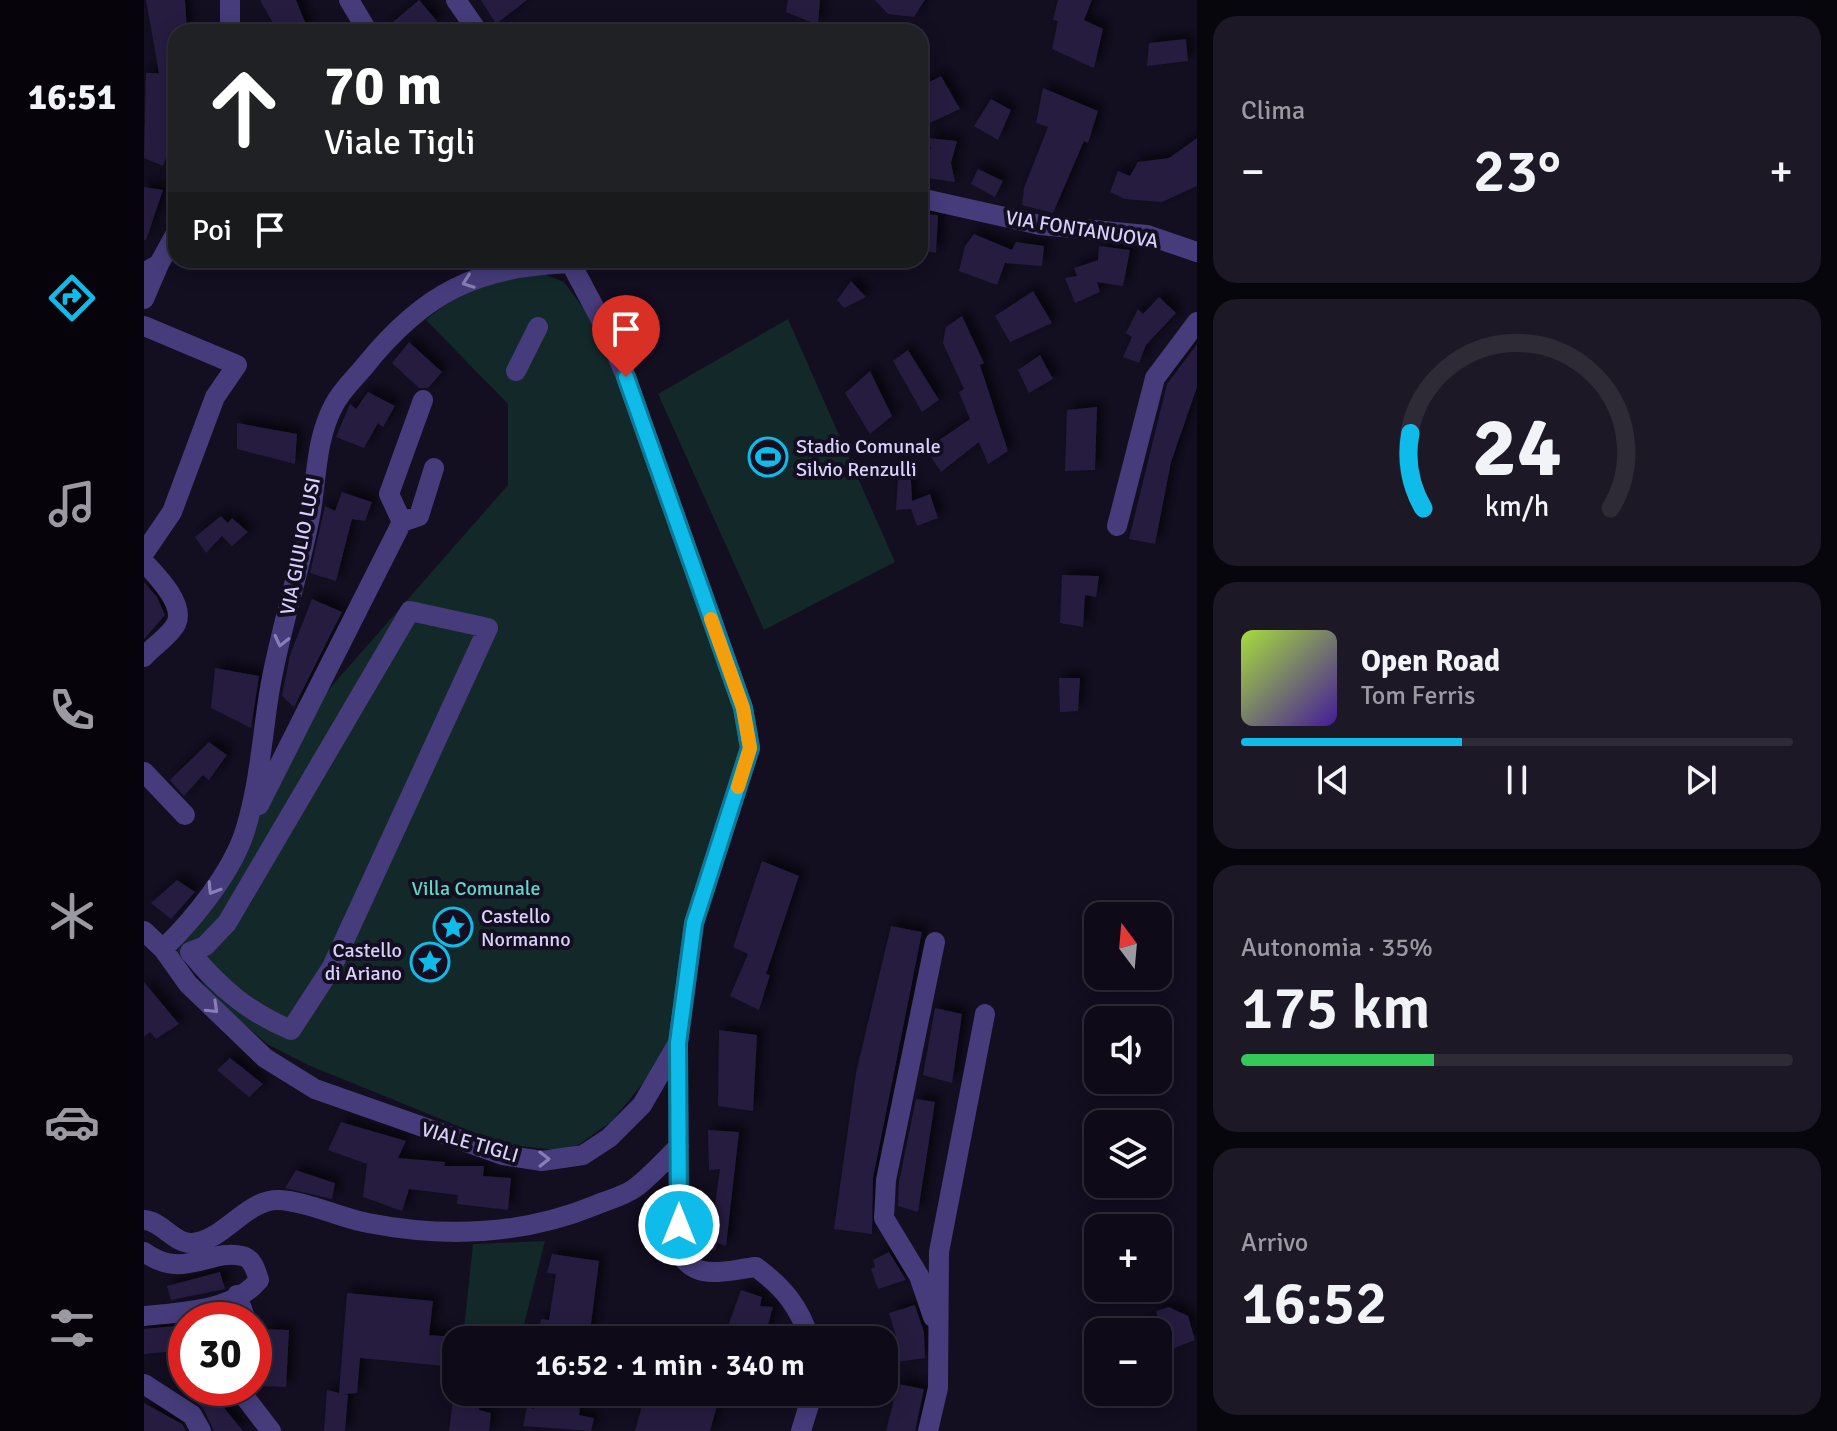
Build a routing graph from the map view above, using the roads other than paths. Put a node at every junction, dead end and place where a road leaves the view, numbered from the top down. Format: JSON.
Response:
{"nodes":[{"id":1,"x":230,"y":0,"type":"edge"},
{"id":2,"x":349,"y":0,"type":"edge"},
{"id":3,"x":456,"y":0,"type":"edge"},
{"id":4,"x":230,"y":24,"type":"edge"},
{"id":5,"x":363,"y":24,"type":"edge"},
{"id":6,"x":472,"y":24,"type":"edge"},
{"id":7,"x":928,"y":200,"type":"edge"},
{"id":8,"x":168,"y":245,"type":"edge"},
{"id":9,"x":1197,"y":252,"type":"edge"},
{"id":10,"x":152,"y":268,"type":"edge"},
{"id":11,"x":521,"y":268,"type":"edge"},
{"id":12,"x":574,"y":268,"type":"edge"},
{"id":13,"x":144,"y":299,"type":"edge"},
{"id":14,"x":1197,"y":322,"type":"edge"},
{"id":15,"x":144,"y":326,"type":"edge"},
{"id":16,"x":538,"y":327,"type":"dead end"},
{"id":17,"x":516,"y":371,"type":"dead end"},
{"id":18,"x":423,"y":400,"type":"dead end"},
{"id":19,"x":434,"y":468,"type":"dead end"},
{"id":20,"x":402,"y":522,"type":"junction"},
{"id":21,"x":1117,"y":526,"type":"dead end"},
{"id":22,"x":144,"y":553,"type":"edge"},
{"id":23,"x":144,"y":562,"type":"edge"},
{"id":24,"x":144,"y":657,"type":"edge"},
{"id":25,"x":144,"y":772,"type":"edge"},
{"id":26,"x":185,"y":815,"type":"dead end"},
{"id":27,"x":245,"y":833,"type":"junction"},
{"id":28,"x":144,"y":931,"type":"edge"},
{"id":29,"x":935,"y":942,"type":"dead end"},
{"id":30,"x":163,"y":949,"type":"junction"},
{"id":31,"x":190,"y":952,"type":"joint"},
{"id":32,"x":985,"y":1014,"type":"dead end"},
{"id":33,"x":678,"y":1043,"type":"junction"},
{"id":34,"x":679,"y":1146,"type":"junction"},
{"id":35,"x":144,"y":1220,"type":"edge"},
{"id":36,"x":144,"y":1252,"type":"edge"},
{"id":37,"x":237,"y":1295,"type":"junction"},
{"id":38,"x":240,"y":1302,"type":"edge"},
{"id":39,"x":144,"y":1316,"type":"edge"},
{"id":40,"x":804,"y":1326,"type":"edge"},
{"id":41,"x":937,"y":1327,"type":"junction"},
{"id":42,"x":144,"y":1384,"type":"edge"},
{"id":43,"x":252,"y":1406,"type":"edge"},
{"id":44,"x":809,"y":1406,"type":"edge"},
{"id":45,"x":201,"y":1431,"type":"edge"},
{"id":46,"x":271,"y":1431,"type":"edge"},
{"id":47,"x":801,"y":1431,"type":"edge"},
{"id":48,"x":928,"y":1431,"type":"edge"}],
"edges":[{"from":1,"to":4,"type":"street"},
{"from":2,"to":5,"type":"street"},
{"from":3,"to":6,"type":"street"},
{"from":7,"to":9,"type":"street","name":"VIA FONTANUOVA"},
{"from":8,"to":10,"type":"street"},
{"from":10,"to":13,"type":"street"},
{"from":11,"to":27,"type":"street","name":"VIA GIULIO LUSI","one_way":true},
{"from":12,"to":33,"type":"street","name":"VIALE TIGLI"},
{"from":14,"to":21,"type":"street"},
{"from":15,"to":22,"type":"street"},
{"from":16,"to":17,"type":"street"},
{"from":18,"to":20,"type":"street"},
{"from":19,"to":20,"type":"street"},
{"from":20,"to":27,"type":"street"},
{"from":23,"to":24,"type":"street"},
{"from":25,"to":26,"type":"street"},
{"from":27,"to":30,"type":"street","name":"VIA GIULIO LUSI","one_way":true},
{"from":28,"to":30,"type":"street","name":"VIALE TIGLI"},
{"from":29,"to":41,"type":"street"},
{"from":30,"to":33,"type":"street","name":"VIALE TIGLI","one_way":true},
{"from":31,"to":31,"type":"street"},
{"from":32,"to":41,"type":"street"},
{"from":33,"to":34,"type":"street"},
{"from":34,"to":35,"type":"street"},
{"from":34,"to":40,"type":"street"},
{"from":36,"to":37,"type":"street"},
{"from":37,"to":38,"type":"street"},
{"from":37,"to":39,"type":"street"},
{"from":41,"to":48,"type":"street"},
{"from":42,"to":45,"type":"street"},
{"from":43,"to":46,"type":"street"},
{"from":44,"to":47,"type":"street"}]}
